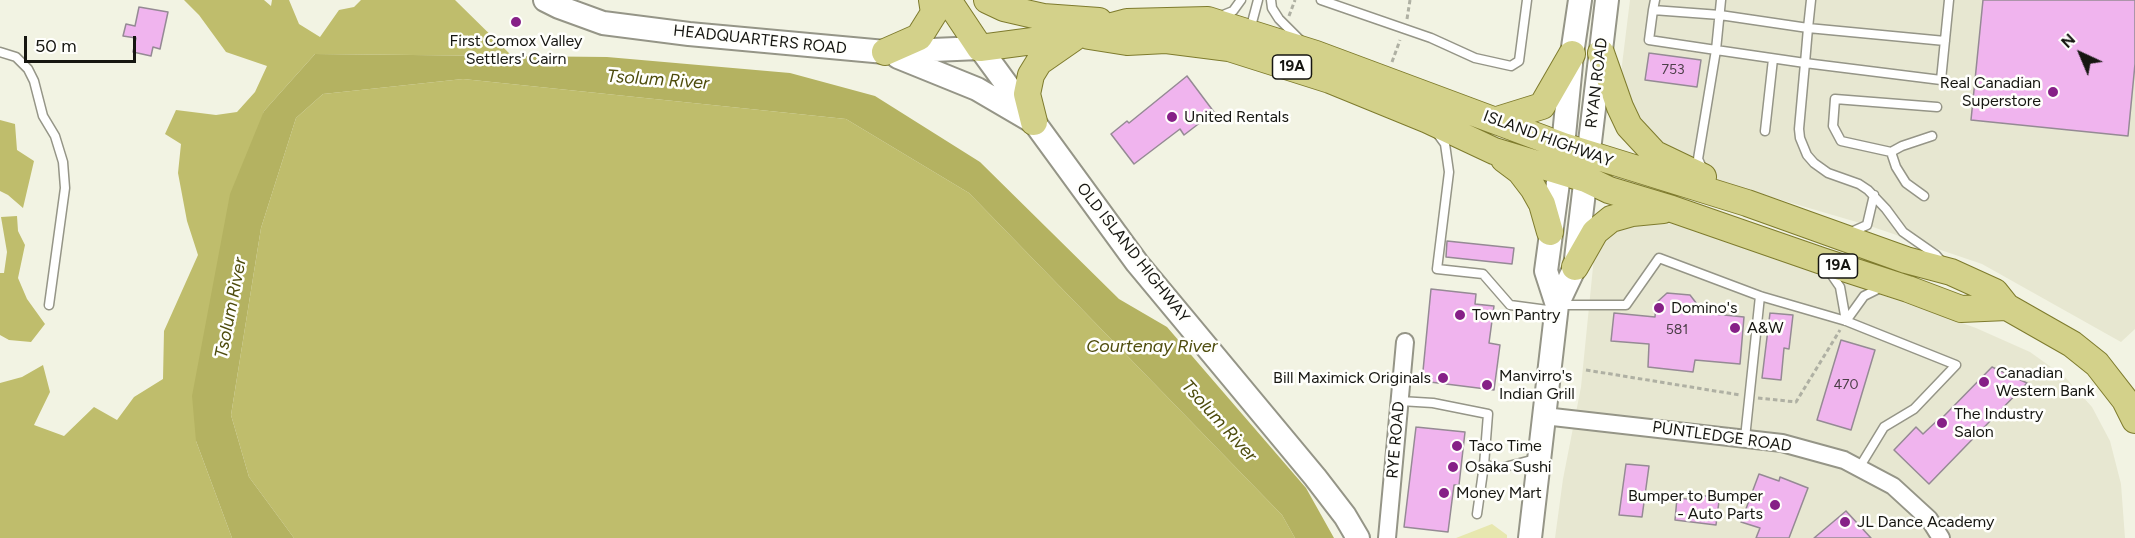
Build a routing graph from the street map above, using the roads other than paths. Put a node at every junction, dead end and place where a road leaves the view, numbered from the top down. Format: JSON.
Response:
{"nodes":[{"id":1,"x":545,"y":0,"type":"edge"},
{"id":2,"x":932,"y":0,"type":"edge"},
{"id":3,"x":948,"y":0,"type":"edge"},
{"id":4,"x":987,"y":0,"type":"edge"},
{"id":5,"x":1241,"y":0,"type":"edge"},
{"id":6,"x":1258,"y":0,"type":"edge"},
{"id":7,"x":1271,"y":0,"type":"edge"},
{"id":8,"x":1321,"y":0,"type":"edge"},
{"id":9,"x":1527,"y":0,"type":"edge"},
{"id":10,"x":1580,"y":0,"type":"edge"},
{"id":11,"x":1607,"y":0,"type":"edge"},
{"id":12,"x":1655,"y":0,"type":"edge"},
{"id":13,"x":1721,"y":0,"type":"edge"},
{"id":14,"x":1811,"y":0,"type":"edge"},
{"id":15,"x":1947,"y":0,"type":"edge"},
{"id":16,"x":1653,"y":10,"type":"junction"},
{"id":17,"x":1720,"y":15,"type":"junction"},
{"id":18,"x":1208,"y":20,"type":"junction"},
{"id":19,"x":1127,"y":22,"type":"junction"},
{"id":20,"x":1808,"y":28,"type":"junction"},
{"id":21,"x":1249,"y":32,"type":"junction"},
{"id":22,"x":1078,"y":35,"type":"junction"},
{"id":23,"x":1945,"y":41,"type":"junction"},
{"id":24,"x":980,"y":48,"type":"junction"},
{"id":25,"x":1229,"y":48,"type":"junction"},
{"id":26,"x":1716,"y":50,"type":"junction"},
{"id":27,"x":0,"y":52,"type":"edge"},
{"id":28,"x":885,"y":52,"type":"junction"},
{"id":29,"x":1600,"y":53,"type":"junction"},
{"id":30,"x":1316,"y":54,"type":"junction"},
{"id":31,"x":1572,"y":54,"type":"junction"},
{"id":32,"x":1773,"y":59,"type":"junction"},
{"id":33,"x":1805,"y":63,"type":"junction"},
{"id":34,"x":1937,"y":107,"type":"dead end"},
{"id":35,"x":1428,"y":120,"type":"junction"},
{"id":36,"x":1497,"y":120,"type":"junction"},
{"id":37,"x":1034,"y":122,"type":"junction"},
{"id":38,"x":1765,"y":131,"type":"dead end"},
{"id":39,"x":1932,"y":136,"type":"dead end"},
{"id":40,"x":1563,"y":146,"type":"junction"},
{"id":41,"x":1494,"y":151,"type":"junction"},
{"id":42,"x":1891,"y":152,"type":"junction"},
{"id":43,"x":1590,"y":153,"type":"junction"},
{"id":44,"x":1558,"y":171,"type":"junction"},
{"id":45,"x":1706,"y":178,"type":"junction"},
{"id":46,"x":1586,"y":179,"type":"junction"},
{"id":47,"x":1874,"y":195,"type":"junction"},
{"id":48,"x":1924,"y":196,"type":"dead end"},
{"id":49,"x":1747,"y":203,"type":"junction"},
{"id":50,"x":1672,"y":208,"type":"junction"},
{"id":51,"x":1550,"y":232,"type":"junction"},
{"id":52,"x":1838,"y":236,"type":"junction"},
{"id":53,"x":1822,"y":261,"type":"junction"},
{"id":54,"x":1575,"y":267,"type":"junction"},
{"id":55,"x":1951,"y":272,"type":"junction"},
{"id":56,"x":1889,"y":283,"type":"junction"},
{"id":57,"x":1760,"y":296,"type":"junction"},
{"id":58,"x":49,"y":304,"type":"dead end"},
{"id":59,"x":2007,"y":307,"type":"junction"},
{"id":60,"x":1557,"y":308,"type":"junction"},
{"id":61,"x":1846,"y":321,"type":"junction"},
{"id":62,"x":1405,"y":342,"type":"dead end"},
{"id":63,"x":1400,"y":401,"type":"junction"},
{"id":64,"x":1544,"y":416,"type":"junction"},
{"id":65,"x":2135,"y":420,"type":"edge"},
{"id":66,"x":1745,"y":438,"type":"junction"},
{"id":67,"x":1539,"y":458,"type":"junction"},
{"id":68,"x":1484,"y":465,"type":"junction"},
{"id":69,"x":1858,"y":468,"type":"junction"},
{"id":70,"x":1477,"y":514,"type":"dead end"},
{"id":71,"x":1358,"y":538,"type":"edge"},
{"id":72,"x":1387,"y":538,"type":"edge"},
{"id":73,"x":1530,"y":538,"type":"edge"},
{"id":74,"x":1537,"y":538,"type":"edge"},
{"id":75,"x":1941,"y":538,"type":"edge"}],
"edges":[{"from":1,"to":28,"type":"main road","name":"HEADQUARTERS ROAD"},
{"from":2,"to":28,"type":"main road"},
{"from":3,"to":24,"type":"main road"},
{"from":4,"to":19,"type":"main road"},
{"from":5,"to":18,"type":"lane"},
{"from":6,"to":21,"type":"lane"},
{"from":7,"to":30,"type":"lane"},
{"from":8,"to":9,"type":"lane"},
{"from":10,"to":31,"type":"main road","name":"RYAN ROAD"},
{"from":11,"to":29,"type":"main road","name":"RYAN ROAD"},
{"from":12,"to":16,"type":"lane"},
{"from":13,"to":17,"type":"lane"},
{"from":14,"to":20,"type":"lane"},
{"from":15,"to":23,"type":"lane"},
{"from":16,"to":17,"type":"lane"},
{"from":16,"to":26,"type":"lane"},
{"from":17,"to":20,"type":"lane"},
{"from":17,"to":26,"type":"lane"},
{"from":18,"to":19,"type":"main road","name":"ISLAND HIGHWAY","number":"19A"},
{"from":18,"to":21,"type":"main road","name":"ISLAND HIGHWAY","number":"19A"},
{"from":19,"to":22,"type":"main road","name":"ISLAND HIGHWAY","number":"19A"},
{"from":20,"to":23,"type":"lane"},
{"from":20,"to":33,"type":"lane"},
{"from":21,"to":25,"type":"lane"},
{"from":21,"to":30,"type":"main road","name":"ISLAND HIGHWAY","number":"19A"},
{"from":22,"to":24,"type":"main road","name":"ISLAND HIGHWAY","number":"19A"},
{"from":22,"to":25,"type":"main road","name":"ISLAND HIGHWAY","number":"19A"},
{"from":22,"to":37,"type":"main road"},
{"from":23,"to":33,"type":"lane"},
{"from":24,"to":28,"type":"main road","name":"HEADQUARTERS ROAD"},
{"from":24,"to":37,"type":"main road","name":"OLD ISLAND HIGHWAY"},
{"from":25,"to":35,"type":"main road","name":"ISLAND HIGHWAY","number":"19A"},
{"from":26,"to":32,"type":"lane"},
{"from":26,"to":45,"type":"lane"},
{"from":27,"to":58,"type":"lane"},
{"from":28,"to":37,"type":"main road"},
{"from":29,"to":43,"type":"main road","name":"RYAN ROAD"},
{"from":29,"to":45,"type":"main road"},
{"from":30,"to":36,"type":"main road","name":"ISLAND HIGHWAY","number":"19A"},
{"from":31,"to":36,"type":"main road"},
{"from":31,"to":40,"type":"main road","name":"RYAN ROAD"},
{"from":32,"to":33,"type":"lane"},
{"from":32,"to":38,"type":"lane"},
{"from":33,"to":47,"type":"lane"},
{"from":34,"to":42,"type":"lane"},
{"from":35,"to":41,"type":"main road","name":"ISLAND HIGHWAY","number":"19A"},
{"from":35,"to":60,"type":"lane"},
{"from":36,"to":40,"type":"main road","name":"ISLAND HIGHWAY","number":"19A"},
{"from":37,"to":71,"type":"main road","name":"OLD ISLAND HIGHWAY"},
{"from":39,"to":42,"type":"lane"},
{"from":40,"to":43,"type":"main road","name":"ISLAND HIGHWAY","number":"19A"},
{"from":40,"to":44,"type":"main road","name":"RYAN ROAD"},
{"from":41,"to":44,"type":"main road","name":"ISLAND HIGHWAY","number":"19A"},
{"from":41,"to":51,"type":"main road"},
{"from":42,"to":48,"type":"lane"},
{"from":43,"to":46,"type":"main road","name":"RYAN ROAD"},
{"from":43,"to":49,"type":"main road","name":"ISLAND HIGHWAY","number":"19A"},
{"from":44,"to":46,"type":"main road","name":"ISLAND HIGHWAY","number":"19A"},
{"from":44,"to":51,"type":"main road","name":"RYAN ROAD"},
{"from":45,"to":49,"type":"main road"},
{"from":46,"to":50,"type":"main road","name":"ISLAND HIGHWAY","number":"19A"},
{"from":46,"to":54,"type":"main road","name":"RYAN ROAD"},
{"from":47,"to":52,"type":"lane"},
{"from":47,"to":55,"type":"lane"},
{"from":49,"to":52,"type":"main road","name":"ISLAND HIGHWAY","number":"19A"},
{"from":50,"to":53,"type":"main road","name":"ISLAND HIGHWAY","number":"19A"},
{"from":50,"to":54,"type":"main road"},
{"from":51,"to":60,"type":"main road","name":"RYAN ROAD"},
{"from":52,"to":55,"type":"main road","name":"ISLAND HIGHWAY","number":"19A"},
{"from":53,"to":56,"type":"main road","name":"ISLAND HIGHWAY","number":"19A"},
{"from":53,"to":61,"type":"lane"},
{"from":54,"to":60,"type":"main road","name":"RYAN ROAD"},
{"from":55,"to":59,"type":"main road","name":"ISLAND HIGHWAY","number":"19A"},
{"from":56,"to":59,"type":"main road","name":"ISLAND HIGHWAY","number":"19A"},
{"from":56,"to":61,"type":"lane"},
{"from":57,"to":60,"type":"lane"},
{"from":57,"to":61,"type":"lane"},
{"from":57,"to":66,"type":"lane"},
{"from":59,"to":65,"type":"main road","name":"ISLAND HIGHWAY","number":"19A"},
{"from":60,"to":64,"type":"main road","name":"RYAN ROAD"},
{"from":61,"to":69,"type":"lane"},
{"from":62,"to":63,"type":"street","name":"RYE ROAD"},
{"from":63,"to":68,"type":"lane"},
{"from":63,"to":72,"type":"street","name":"RYE ROAD"},
{"from":64,"to":66,"type":"street","name":"PUNTLEDGE ROAD"},
{"from":64,"to":67,"type":"main road","name":"RYAN ROAD"},
{"from":66,"to":69,"type":"street","name":"PUNTLEDGE ROAD"},
{"from":67,"to":68,"type":"lane"},
{"from":67,"to":73,"type":"main road","name":"RYAN ROAD"},
{"from":67,"to":74,"type":"main road"},
{"from":68,"to":70,"type":"lane"},
{"from":69,"to":75,"type":"street","name":"PUNTLEDGE ROAD"}]}
